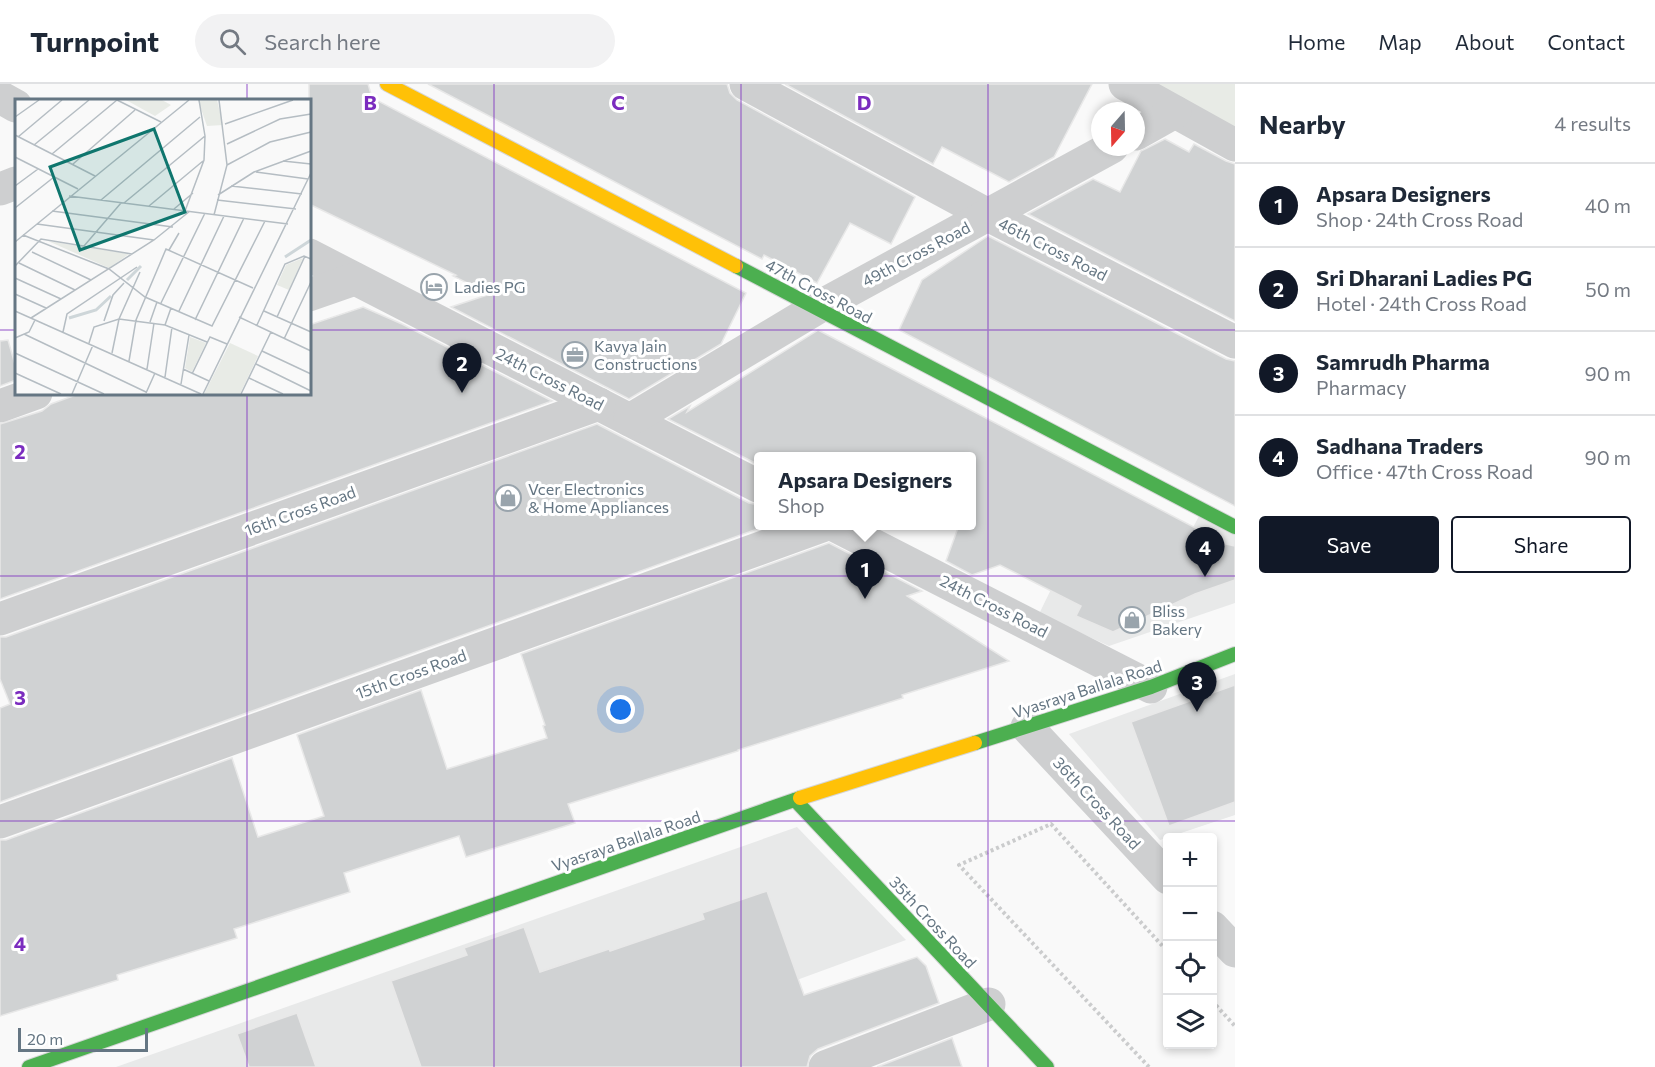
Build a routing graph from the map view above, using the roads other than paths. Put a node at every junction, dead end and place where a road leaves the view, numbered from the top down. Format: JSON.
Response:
{"nodes":[{"id":1,"x":387,"y":84,"type":"edge"},
{"id":2,"x":746,"y":84,"type":"edge"},
{"id":3,"x":1125,"y":84,"type":"edge"},
{"id":4,"x":0,"y":97,"type":"edge"},
{"id":5,"x":15,"y":105,"type":"edge"},
{"id":6,"x":1175,"y":112,"type":"junction"},
{"id":7,"x":1145,"y":129,"type":"edge"},
{"id":8,"x":1235,"y":145,"type":"edge"},
{"id":9,"x":1096,"y":156,"type":"edge"},
{"id":10,"x":15,"y":183,"type":"edge"},
{"id":11,"x":0,"y":189,"type":"edge"},
{"id":12,"x":988,"y":215,"type":"junction"},
{"id":13,"x":310,"y":256,"type":"edge"},
{"id":14,"x":354,"y":279,"type":"junction"},
{"id":15,"x":310,"y":295,"type":"edge"},
{"id":16,"x":817,"y":308,"type":"junction"},
{"id":17,"x":1235,"y":342,"type":"edge"},
{"id":18,"x":33,"y":394,"type":"edge"},
{"id":19,"x":599,"y":404,"type":"junction"},
{"id":20,"x":0,"y":406,"type":"edge"},
{"id":21,"x":630,"y":420,"type":"junction"},
{"id":22,"x":754,"y":483,"type":"edge"},
{"id":23,"x":1235,"y":527,"type":"edge"},
{"id":24,"x":808,"y":530,"type":"edge"},
{"id":25,"x":846,"y":530,"type":"edge"},
{"id":26,"x":0,"y":619,"type":"edge"},
{"id":27,"x":1235,"y":654,"type":"edge"},
{"id":28,"x":1151,"y":687,"type":"junction"},
{"id":29,"x":1027,"y":727,"type":"junction"},
{"id":30,"x":795,"y":800,"type":"junction"},
{"id":31,"x":0,"y":822,"type":"edge"},
{"id":32,"x":1163,"y":874,"type":"edge"},
{"id":33,"x":989,"y":1004,"type":"junction"},
{"id":34,"x":29,"y":1067,"type":"edge"},
{"id":35,"x":825,"y":1067,"type":"edge"},
{"id":36,"x":1047,"y":1067,"type":"edge"}],
"edges":[{"from":1,"to":16,"type":"street","name":"47th Cross Road"},
{"from":2,"to":12,"type":"street","name":"46th Cross Road"},
{"from":3,"to":6,"type":"street"},
{"from":4,"to":5,"type":"street"},
{"from":6,"to":7,"type":"street"},
{"from":6,"to":8,"type":"street"},
{"from":9,"to":12,"type":"street","name":"49th Cross Road"},
{"from":10,"to":11,"type":"street"},
{"from":12,"to":16,"type":"street","name":"49th Cross Road"},
{"from":12,"to":17,"type":"street","name":"46th Cross Road"},
{"from":13,"to":14,"type":"street","name":"24th Cross Road"},
{"from":14,"to":15,"type":"street"},
{"from":14,"to":19,"type":"street","name":"24th Cross Road"},
{"from":16,"to":21,"type":"street","name":"49th Cross Road"},
{"from":16,"to":23,"type":"street","name":"47th Cross Road"},
{"from":18,"to":20,"type":"street"},
{"from":19,"to":21,"type":"street","name":"24th Cross Road"},
{"from":19,"to":26,"type":"street","name":"16th Cross Road"},
{"from":21,"to":22,"type":"street","name":"24th Cross Road"},
{"from":24,"to":31,"type":"street","name":"15th Cross Road"},
{"from":25,"to":28,"type":"street","name":"24th Cross Road"},
{"from":27,"to":28,"type":"street","name":"Vyasraya Ballala Road"},
{"from":28,"to":29,"type":"street","name":"Vyasraya Ballala Road"},
{"from":29,"to":30,"type":"street","name":"Vyasraya Ballala Road"},
{"from":29,"to":32,"type":"street","name":"36th Cross Road"},
{"from":30,"to":33,"type":"street","name":"35th Cross Road"},
{"from":30,"to":34,"type":"street","name":"Vyasraya Ballala Road"},
{"from":33,"to":35,"type":"street"},
{"from":33,"to":36,"type":"street","name":"35th Cross Road"}]}
